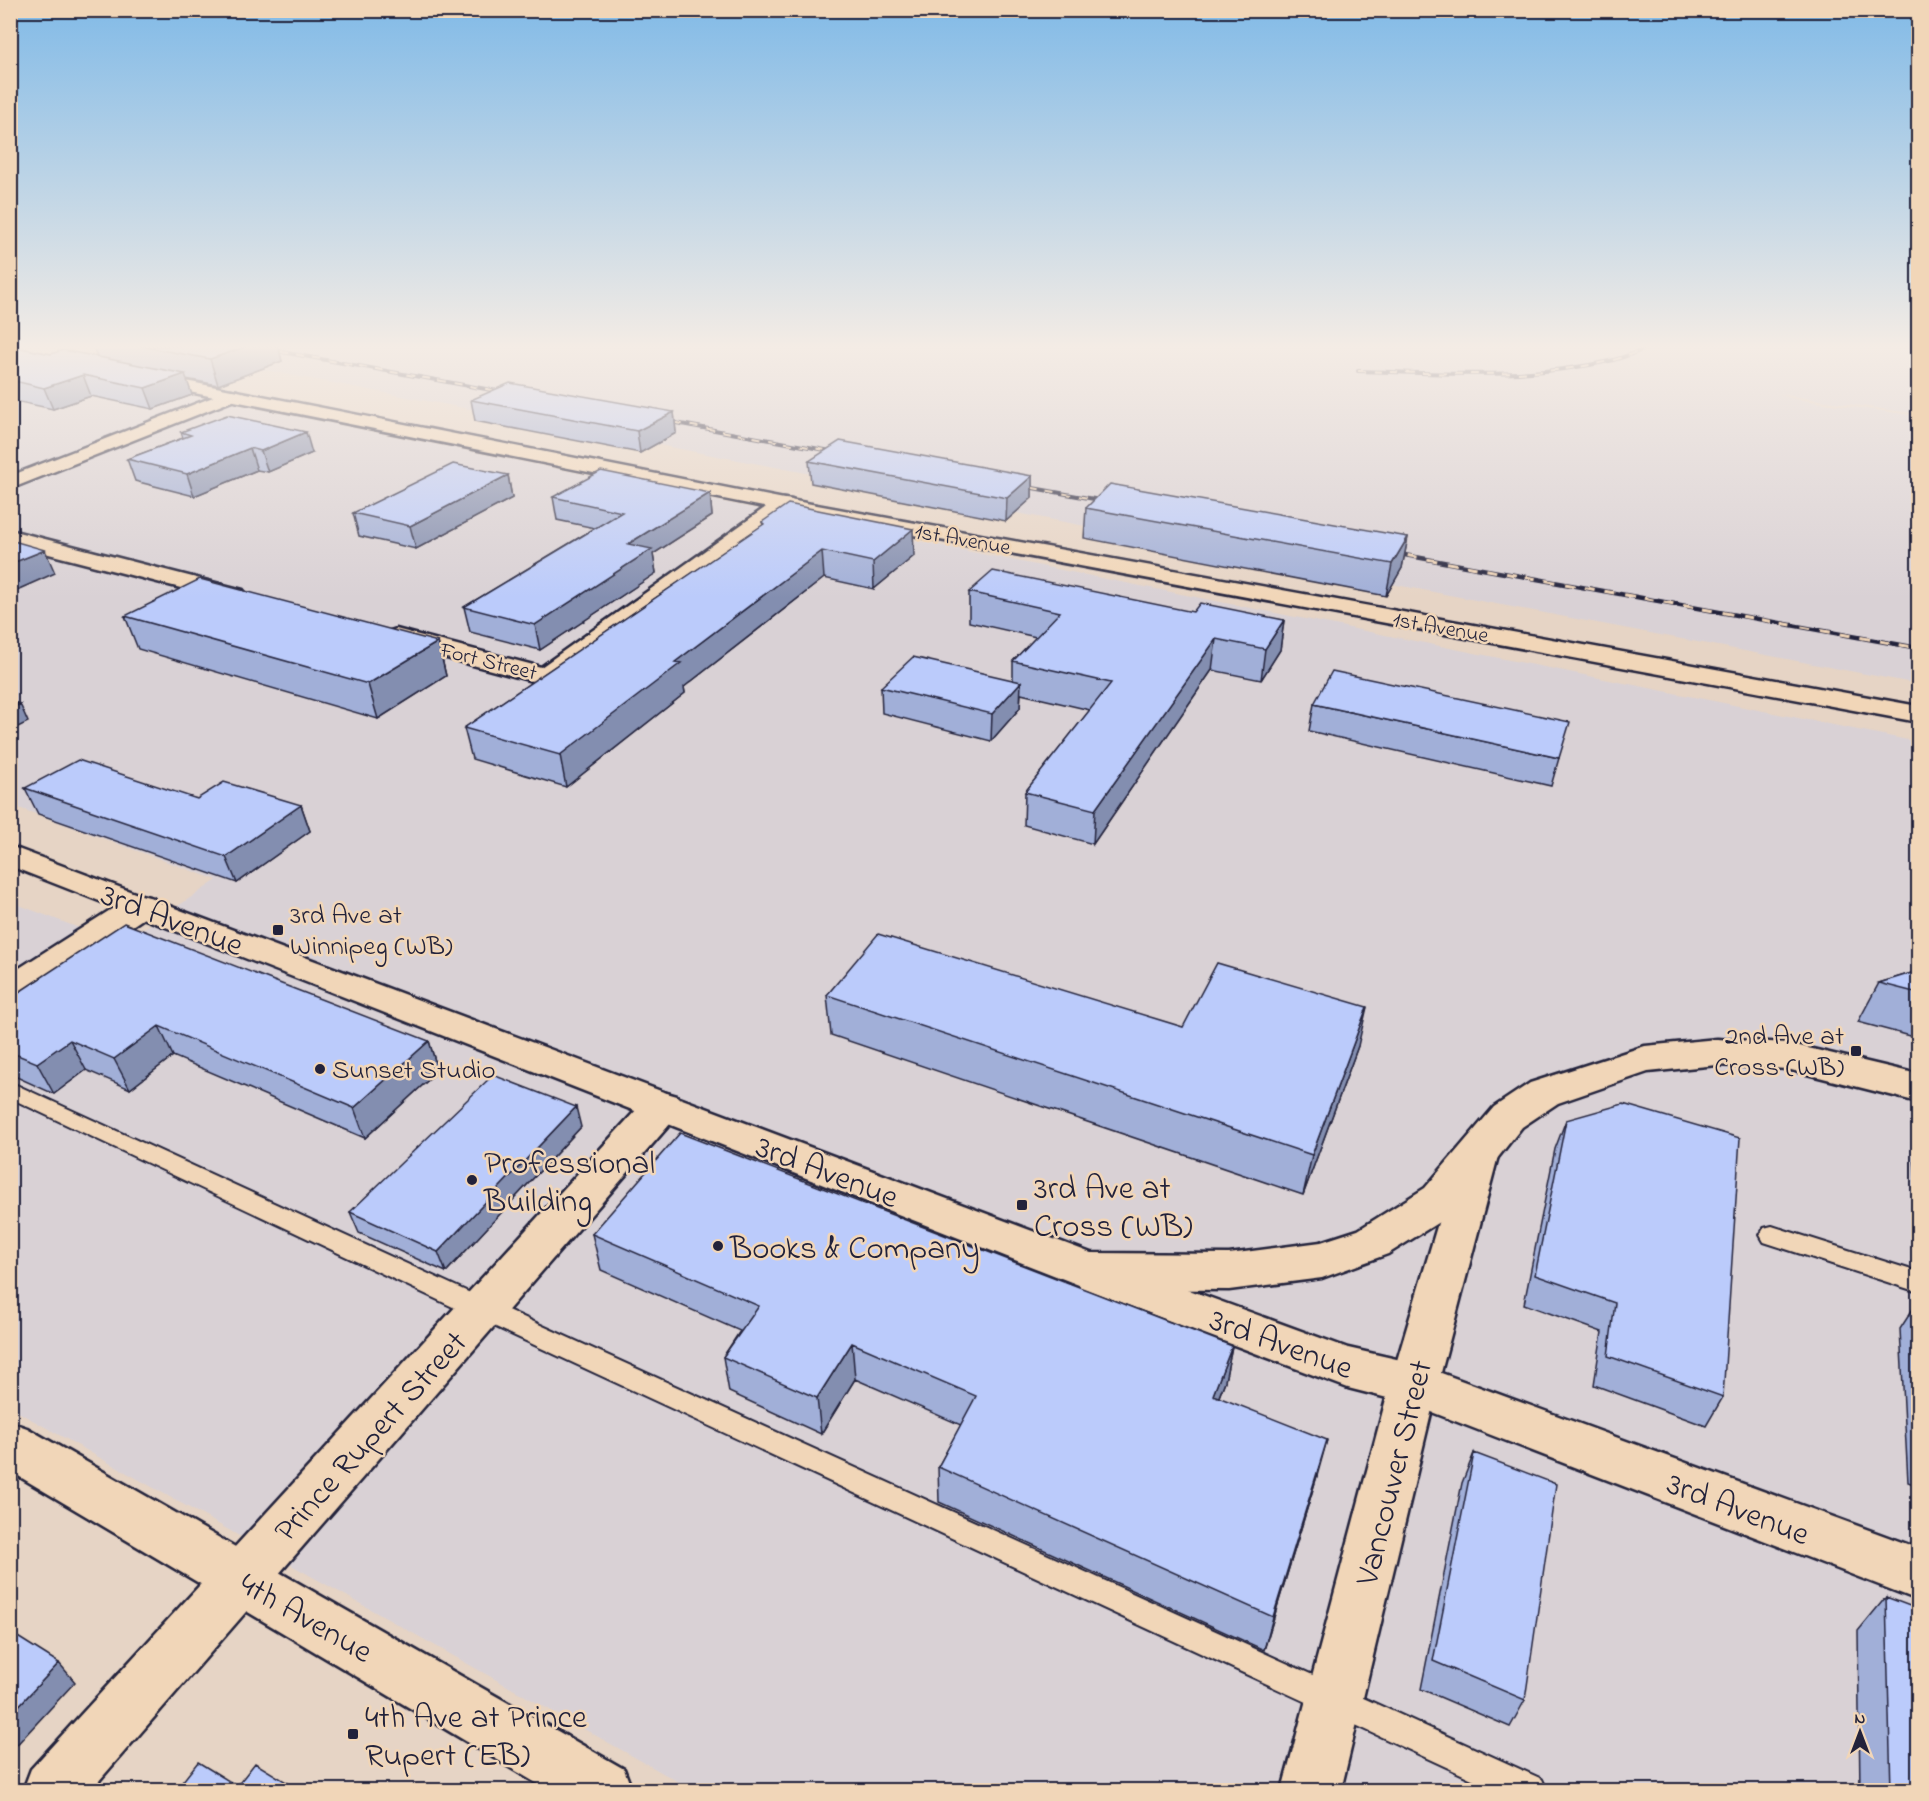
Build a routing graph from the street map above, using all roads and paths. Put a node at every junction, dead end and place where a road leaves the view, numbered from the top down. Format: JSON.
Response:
{"nodes":[{"id":1,"x":143,"y":430,"type":"edge"},
{"id":2,"x":407,"y":430,"type":"edge"},
{"id":3,"x":10,"y":483,"type":"edge"},
{"id":4,"x":784,"y":505,"type":"junction"},
{"id":5,"x":10,"y":537,"type":"edge"},
{"id":6,"x":261,"y":602,"type":"edge"},
{"id":7,"x":375,"y":632,"type":"edge"},
{"id":8,"x":1918,"y":714,"type":"edge"},
{"id":9,"x":10,"y":855,"type":"edge"},
{"id":10,"x":141,"y":905,"type":"junction"},
{"id":11,"x":10,"y":991,"type":"edge"},
{"id":12,"x":1918,"y":1088,"type":"edge"},
{"id":13,"x":10,"y":1089,"type":"edge"},
{"id":14,"x":663,"y":1106,"type":"junction"},
{"id":15,"x":1478,"y":1154,"type":"junction"},
{"id":16,"x":1772,"y":1235,"type":"dead end"},
{"id":17,"x":1089,"y":1271,"type":"junction"},
{"id":18,"x":1918,"y":1282,"type":"edge"},
{"id":19,"x":481,"y":1309,"type":"junction"},
{"id":20,"x":1414,"y":1384,"type":"junction"},
{"id":21,"x":10,"y":1444,"type":"edge"},
{"id":22,"x":1918,"y":1574,"type":"edge"},
{"id":23,"x":242,"y":1578,"type":"junction"},
{"id":24,"x":1334,"y":1700,"type":"junction"},
{"id":25,"x":52,"y":1791,"type":"edge"},
{"id":26,"x":603,"y":1791,"type":"edge"},
{"id":27,"x":1311,"y":1791,"type":"edge"},
{"id":28,"x":1531,"y":1791,"type":"edge"}],
"edges":[{"from":1,"to":3,"type":"main road"},
{"from":2,"to":4,"type":"main road","name":"1st Avenue"},
{"from":4,"to":7,"type":"main road","name":"Fort Street"},
{"from":4,"to":8,"type":"main road","name":"1st Avenue"},
{"from":5,"to":6,"type":"main road"},
{"from":9,"to":10,"type":"main road","name":"3rd Avenue"},
{"from":10,"to":11,"type":"main road"},
{"from":10,"to":14,"type":"main road","name":"3rd Avenue"},
{"from":12,"to":15,"type":"main road"},
{"from":13,"to":19,"type":"lane"},
{"from":14,"to":17,"type":"main road","name":"3rd Avenue"},
{"from":14,"to":19,"type":"main road","name":"Prince Rupert Street"},
{"from":15,"to":17,"type":"main road"},
{"from":15,"to":20,"type":"main road","name":"Vancouver Street"},
{"from":16,"to":18,"type":"lane"},
{"from":17,"to":20,"type":"main road","name":"3rd Avenue"},
{"from":19,"to":23,"type":"main road","name":"Prince Rupert Street"},
{"from":19,"to":24,"type":"lane"},
{"from":20,"to":22,"type":"main road","name":"3rd Avenue"},
{"from":20,"to":24,"type":"main road","name":"Vancouver Street"},
{"from":21,"to":23,"type":"main road","name":"4th Avenue"},
{"from":23,"to":25,"type":"main road","name":"Prince Rupert Street"},
{"from":23,"to":26,"type":"main road","name":"4th Avenue"},
{"from":24,"to":27,"type":"main road","name":"Vancouver Street"},
{"from":24,"to":28,"type":"lane"}]}
